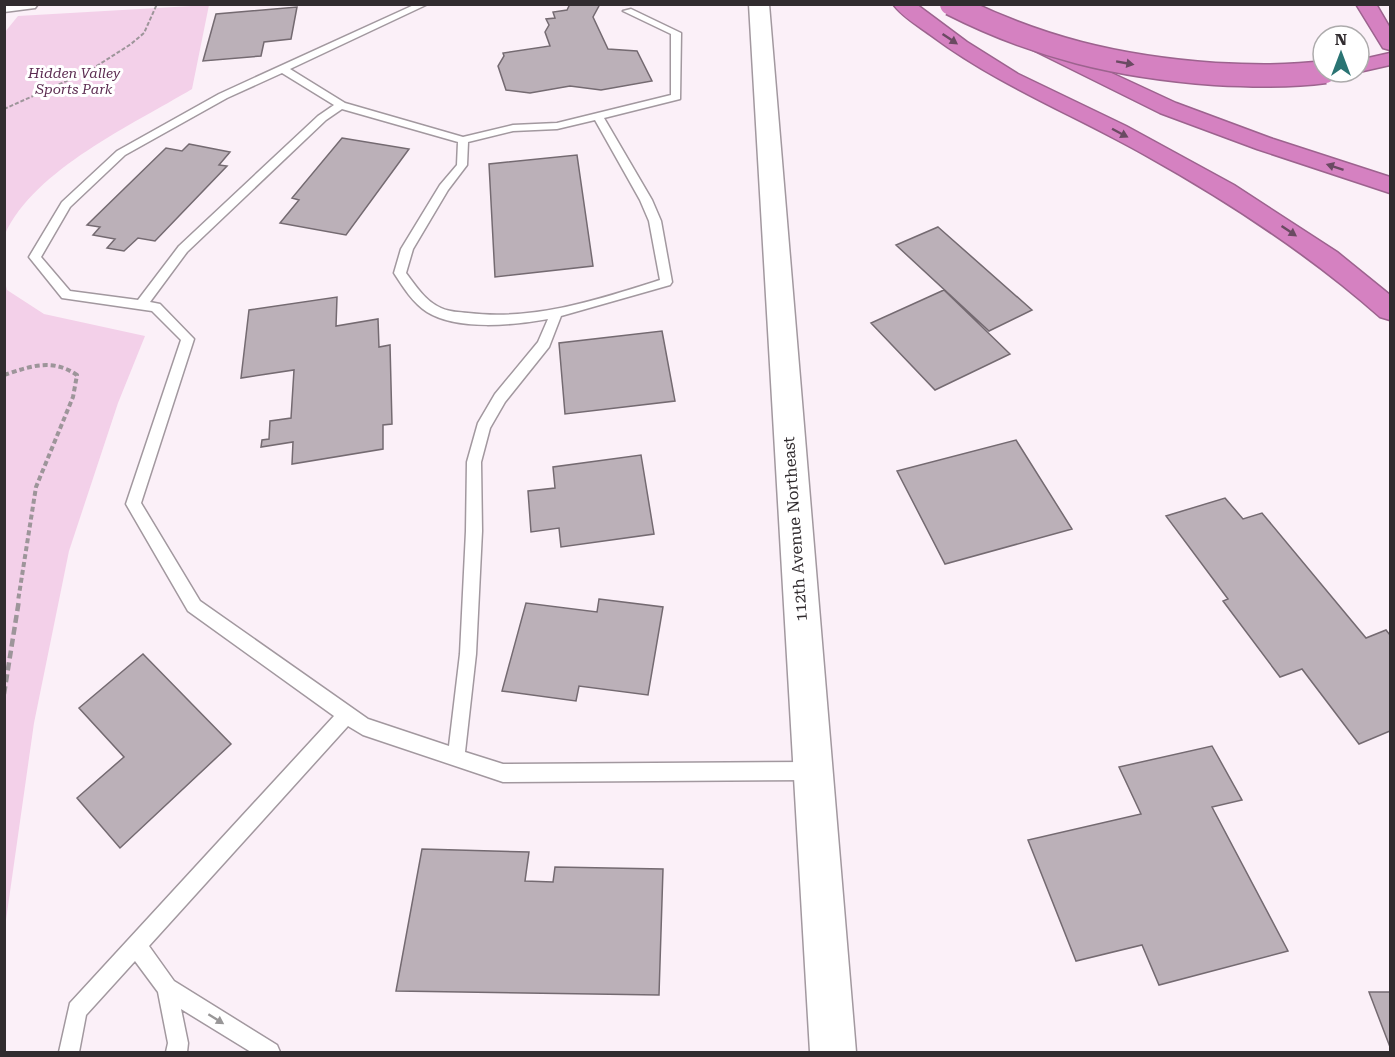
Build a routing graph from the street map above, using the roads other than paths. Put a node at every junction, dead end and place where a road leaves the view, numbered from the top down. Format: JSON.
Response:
{"nodes":[{"id":1,"x":28,"y":4,"type":"edge"},
{"id":2,"x":424,"y":4,"type":"edge"},
{"id":3,"x":759,"y":4,"type":"edge"},
{"id":4,"x":903,"y":4,"type":"edge"},
{"id":5,"x":951,"y":4,"type":"edge"},
{"id":6,"x":975,"y":4,"type":"edge"},
{"id":7,"x":1366,"y":4,"type":"edge"},
{"id":8,"x":6,"y":7,"type":"edge"},
{"id":9,"x":628,"y":12,"type":"dead end"},
{"id":10,"x":1390,"y":44,"type":"edge"},
{"id":11,"x":1390,"y":59,"type":"edge"},
{"id":12,"x":1371,"y":63,"type":"edge"},
{"id":13,"x":283,"y":69,"type":"junction"},
{"id":14,"x":1311,"y":73,"type":"edge"},
{"id":15,"x":341,"y":105,"type":"junction"},
{"id":16,"x":598,"y":116,"type":"junction"},
{"id":17,"x":464,"y":140,"type":"junction"},
{"id":18,"x":1390,"y":185,"type":"edge"},
{"id":19,"x":142,"y":303,"type":"junction"},
{"id":20,"x":1390,"y":310,"type":"edge"},
{"id":21,"x":557,"y":311,"type":"junction"},
{"id":22,"x":347,"y":715,"type":"junction"},
{"id":23,"x":456,"y":757,"type":"junction"},
{"id":24,"x":812,"y":771,"type":"junction"},
{"id":25,"x":136,"y":945,"type":"junction"},
{"id":26,"x":167,"y":988,"type":"junction"},
{"id":27,"x":69,"y":1053,"type":"edge"},
{"id":28,"x":176,"y":1053,"type":"edge"},
{"id":29,"x":270,"y":1053,"type":"edge"},
{"id":30,"x":833,"y":1053,"type":"edge"}],
"edges":[{"from":1,"to":8,"type":"main road"},
{"from":2,"to":13,"type":"lane"},
{"from":3,"to":24,"type":"main road","name":"112th Avenue Northeast"},
{"from":4,"to":20,"type":"highway","one_way":true},
{"from":5,"to":14,"type":"highway","one_way":true,"bridge":true},
{"from":18,"to":6,"type":"highway","one_way":true},
{"from":7,"to":10,"type":"highway"},
{"from":9,"to":16,"type":"lane"},
{"from":11,"to":12,"type":"highway"},
{"from":13,"to":15,"type":"lane"},
{"from":13,"to":19,"type":"lane"},
{"from":15,"to":17,"type":"lane"},
{"from":15,"to":19,"type":"lane"},
{"from":16,"to":17,"type":"lane"},
{"from":16,"to":21,"type":"lane"},
{"from":17,"to":21,"type":"lane"},
{"from":19,"to":22,"type":"lane"},
{"from":21,"to":23,"type":"lane"},
{"from":22,"to":23,"type":"lane"},
{"from":22,"to":25,"type":"lane"},
{"from":23,"to":24,"type":"lane"},
{"from":24,"to":30,"type":"main road","name":"112th Avenue Northeast"},
{"from":25,"to":26,"type":"lane"},
{"from":25,"to":27,"type":"lane"},
{"from":26,"to":28,"type":"lane"},
{"from":26,"to":29,"type":"lane","one_way":true}]}
